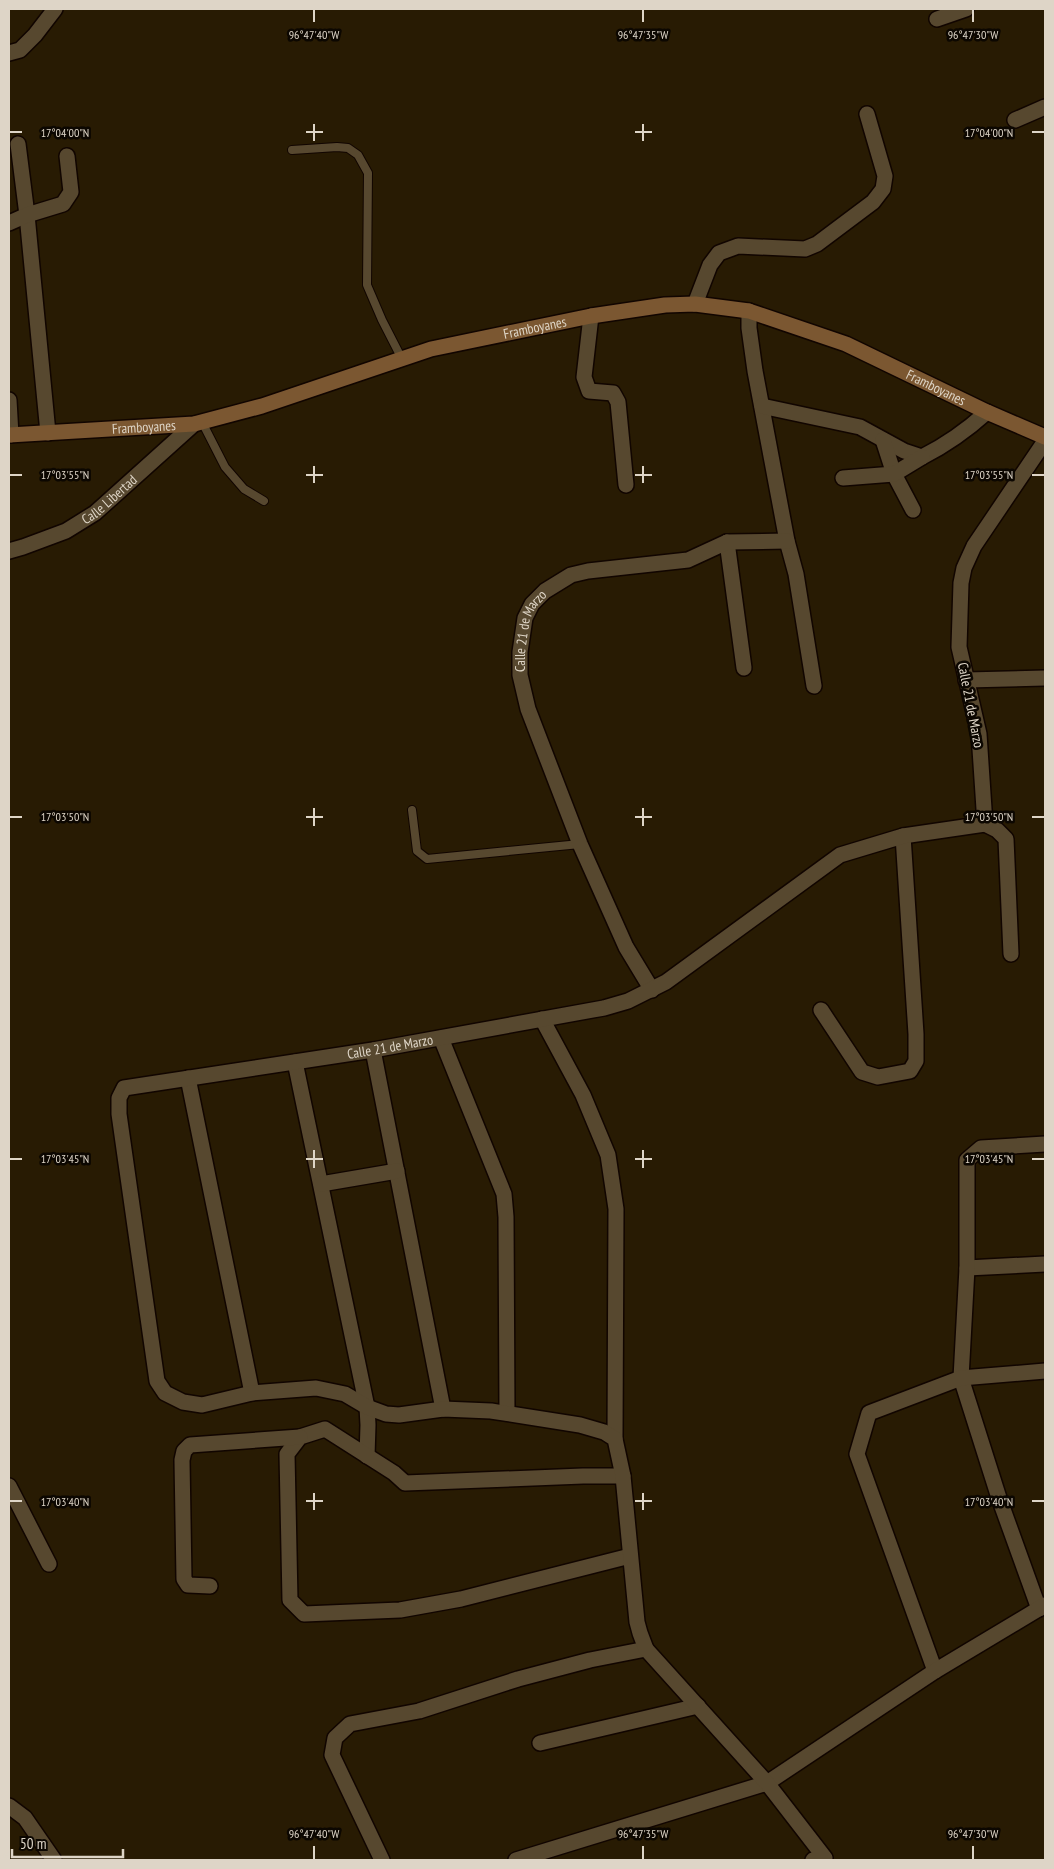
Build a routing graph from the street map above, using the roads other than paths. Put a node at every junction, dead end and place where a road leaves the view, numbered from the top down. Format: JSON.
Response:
{"nodes":[{"id":1,"x":55,"y":9,"type":"edge"},
{"id":2,"x":966,"y":9,"type":"edge"},
{"id":3,"x":937,"y":19,"type":"dead end"},
{"id":4,"x":9,"y":53,"type":"edge"},
{"id":5,"x":1045,"y":108,"type":"edge"},
{"id":6,"x":867,"y":114,"type":"dead end"},
{"id":7,"x":1015,"y":120,"type":"dead end"},
{"id":8,"x":18,"y":144,"type":"dead end"},
{"id":9,"x":292,"y":150,"type":"dead end"},
{"id":10,"x":67,"y":156,"type":"dead end"},
{"id":11,"x":27,"y":215,"type":"junction"},
{"id":12,"x":9,"y":223,"type":"edge"},
{"id":13,"x":695,"y":304,"type":"junction"},
{"id":14,"x":749,"y":311,"type":"junction"},
{"id":15,"x":591,"y":316,"type":"junction"},
{"id":16,"x":402,"y":359,"type":"junction"},
{"id":17,"x":9,"y":400,"type":"edge"},
{"id":18,"x":762,"y":406,"type":"junction"},
{"id":19,"x":987,"y":412,"type":"junction"},
{"id":20,"x":198,"y":423,"type":"junction"},
{"id":21,"x":48,"y":433,"type":"junction"},
{"id":22,"x":10,"y":435,"type":"edge"},
{"id":23,"x":1045,"y":437,"type":"edge"},
{"id":24,"x":883,"y":440,"type":"junction"},
{"id":25,"x":1045,"y":441,"type":"edge"},
{"id":26,"x":922,"y":457,"type":"junction"},
{"id":27,"x":894,"y":474,"type":"junction"},
{"id":28,"x":843,"y":478,"type":"dead end"},
{"id":29,"x":626,"y":485,"type":"dead end"},
{"id":30,"x":264,"y":501,"type":"dead end"},
{"id":31,"x":913,"y":510,"type":"dead end"},
{"id":32,"x":787,"y":540,"type":"junction"},
{"id":33,"x":727,"y":542,"type":"junction"},
{"id":34,"x":9,"y":551,"type":"edge"},
{"id":35,"x":744,"y":668,"type":"dead end"},
{"id":36,"x":1045,"y":678,"type":"edge"},
{"id":37,"x":966,"y":680,"type":"junction"},
{"id":38,"x":814,"y":686,"type":"dead end"},
{"id":39,"x":412,"y":810,"type":"dead end"},
{"id":40,"x":985,"y":824,"type":"junction"},
{"id":41,"x":903,"y":836,"type":"junction"},
{"id":42,"x":580,"y":844,"type":"junction"},
{"id":43,"x":1011,"y":954,"type":"dead end"},
{"id":44,"x":652,"y":990,"type":"junction"},
{"id":45,"x":821,"y":1010,"type":"dead end"},
{"id":46,"x":542,"y":1019,"type":"junction"},
{"id":47,"x":441,"y":1038,"type":"junction"},
{"id":48,"x":373,"y":1050,"type":"junction"},
{"id":49,"x":295,"y":1062,"type":"junction"},
{"id":50,"x":188,"y":1078,"type":"junction"},
{"id":51,"x":1045,"y":1144,"type":"edge"},
{"id":52,"x":397,"y":1171,"type":"junction"},
{"id":53,"x":320,"y":1184,"type":"junction"},
{"id":54,"x":1045,"y":1264,"type":"edge"},
{"id":55,"x":967,"y":1268,"type":"junction"},
{"id":56,"x":1045,"y":1371,"type":"edge"},
{"id":57,"x":962,"y":1378,"type":"junction"},
{"id":58,"x":252,"y":1393,"type":"junction"},
{"id":59,"x":366,"y":1407,"type":"junction"},
{"id":60,"x":443,"y":1410,"type":"junction"},
{"id":61,"x":507,"y":1413,"type":"junction"},
{"id":62,"x":300,"y":1437,"type":"junction"},
{"id":63,"x":615,"y":1439,"type":"junction"},
{"id":64,"x":367,"y":1456,"type":"junction"},
{"id":65,"x":624,"y":1476,"type":"junction"},
{"id":66,"x":9,"y":1486,"type":"edge"},
{"id":67,"x":630,"y":1556,"type":"junction"},
{"id":68,"x":49,"y":1564,"type":"dead end"},
{"id":69,"x":210,"y":1586,"type":"dead end"},
{"id":70,"x":1042,"y":1607,"type":"edge"},
{"id":71,"x":646,"y":1648,"type":"junction"},
{"id":72,"x":935,"y":1671,"type":"junction"},
{"id":73,"x":698,"y":1706,"type":"junction"},
{"id":74,"x":540,"y":1743,"type":"dead end"},
{"id":75,"x":767,"y":1783,"type":"junction"},
{"id":76,"x":9,"y":1806,"type":"edge"},
{"id":77,"x":54,"y":1860,"type":"edge"},
{"id":78,"x":382,"y":1860,"type":"edge"},
{"id":79,"x":516,"y":1860,"type":"edge"},
{"id":80,"x":813,"y":1860,"type":"edge"}],
"edges":[{"from":1,"to":4,"type":"street"},
{"from":2,"to":3,"type":"street"},
{"from":5,"to":7,"type":"street"},
{"from":6,"to":13,"type":"street"},
{"from":8,"to":11,"type":"street"},
{"from":9,"to":16,"type":"lane"},
{"from":10,"to":11,"type":"street"},
{"from":11,"to":12,"type":"street"},
{"from":11,"to":21,"type":"street"},
{"from":13,"to":14,"type":"main road","name":"Framboyanes"},
{"from":13,"to":15,"type":"main road","name":"Framboyanes"},
{"from":14,"to":18,"type":"street"},
{"from":14,"to":19,"type":"main road","name":"Framboyanes"},
{"from":15,"to":16,"type":"main road","name":"Framboyanes"},
{"from":15,"to":29,"type":"street"},
{"from":16,"to":20,"type":"main road","name":"Framboyanes"},
{"from":17,"to":22,"type":"street"},
{"from":18,"to":24,"type":"street"},
{"from":18,"to":32,"type":"street"},
{"from":19,"to":23,"type":"main road","name":"Framboyanes"},
{"from":19,"to":26,"type":"street"},
{"from":20,"to":21,"type":"main road","name":"Framboyanes"},
{"from":20,"to":30,"type":"lane"},
{"from":20,"to":34,"type":"street","name":"Calle Libertad"},
{"from":21,"to":22,"type":"main road","name":"Framboyanes"},
{"from":24,"to":26,"type":"street"},
{"from":24,"to":27,"type":"street"},
{"from":25,"to":37,"type":"street","name":"Calle 21 de Marzo"},
{"from":26,"to":27,"type":"street"},
{"from":27,"to":28,"type":"street"},
{"from":27,"to":31,"type":"street"},
{"from":32,"to":33,"type":"street","name":"Calle 21 de Marzo"},
{"from":32,"to":38,"type":"street"},
{"from":33,"to":35,"type":"street"},
{"from":33,"to":42,"type":"street","name":"Calle 21 de Marzo"},
{"from":36,"to":37,"type":"street"},
{"from":37,"to":40,"type":"street","name":"Calle 21 de Marzo"},
{"from":39,"to":42,"type":"lane"},
{"from":40,"to":41,"type":"street","name":"Calle 21 de Marzo"},
{"from":40,"to":43,"type":"street"},
{"from":41,"to":44,"type":"street","name":"Calle 21 de Marzo"},
{"from":41,"to":45,"type":"street"},
{"from":42,"to":44,"type":"street","name":"Calle 21 de Marzo"},
{"from":44,"to":46,"type":"street","name":"Calle 21 de Marzo"},
{"from":46,"to":47,"type":"street","name":"Calle 21 de Marzo"},
{"from":46,"to":63,"type":"street"},
{"from":47,"to":48,"type":"street","name":"Calle 21 de Marzo"},
{"from":47,"to":61,"type":"street"},
{"from":48,"to":49,"type":"street","name":"Calle 21 de Marzo"},
{"from":48,"to":52,"type":"street"},
{"from":49,"to":50,"type":"street","name":"Calle 21 de Marzo"},
{"from":49,"to":53,"type":"street"},
{"from":50,"to":58,"type":"street"},
{"from":50,"to":58,"type":"street","name":"Calle 21 de Marzo"},
{"from":51,"to":55,"type":"street"},
{"from":52,"to":53,"type":"street"},
{"from":52,"to":60,"type":"street"},
{"from":53,"to":59,"type":"street"},
{"from":54,"to":55,"type":"street"},
{"from":55,"to":57,"type":"street"},
{"from":56,"to":57,"type":"street"},
{"from":57,"to":70,"type":"street"},
{"from":57,"to":72,"type":"street"},
{"from":58,"to":59,"type":"street"},
{"from":59,"to":60,"type":"street"},
{"from":59,"to":64,"type":"street"},
{"from":60,"to":61,"type":"street"},
{"from":61,"to":63,"type":"street"},
{"from":62,"to":64,"type":"street"},
{"from":62,"to":67,"type":"street"},
{"from":62,"to":69,"type":"street"},
{"from":63,"to":65,"type":"street"},
{"from":64,"to":65,"type":"street"},
{"from":65,"to":67,"type":"street"},
{"from":66,"to":68,"type":"street"},
{"from":67,"to":71,"type":"street"},
{"from":70,"to":72,"type":"street"},
{"from":71,"to":73,"type":"street"},
{"from":71,"to":78,"type":"street"},
{"from":72,"to":75,"type":"street"},
{"from":73,"to":74,"type":"street"},
{"from":73,"to":75,"type":"street"},
{"from":75,"to":79,"type":"street"},
{"from":75,"to":80,"type":"street"},
{"from":76,"to":77,"type":"street"}]}
